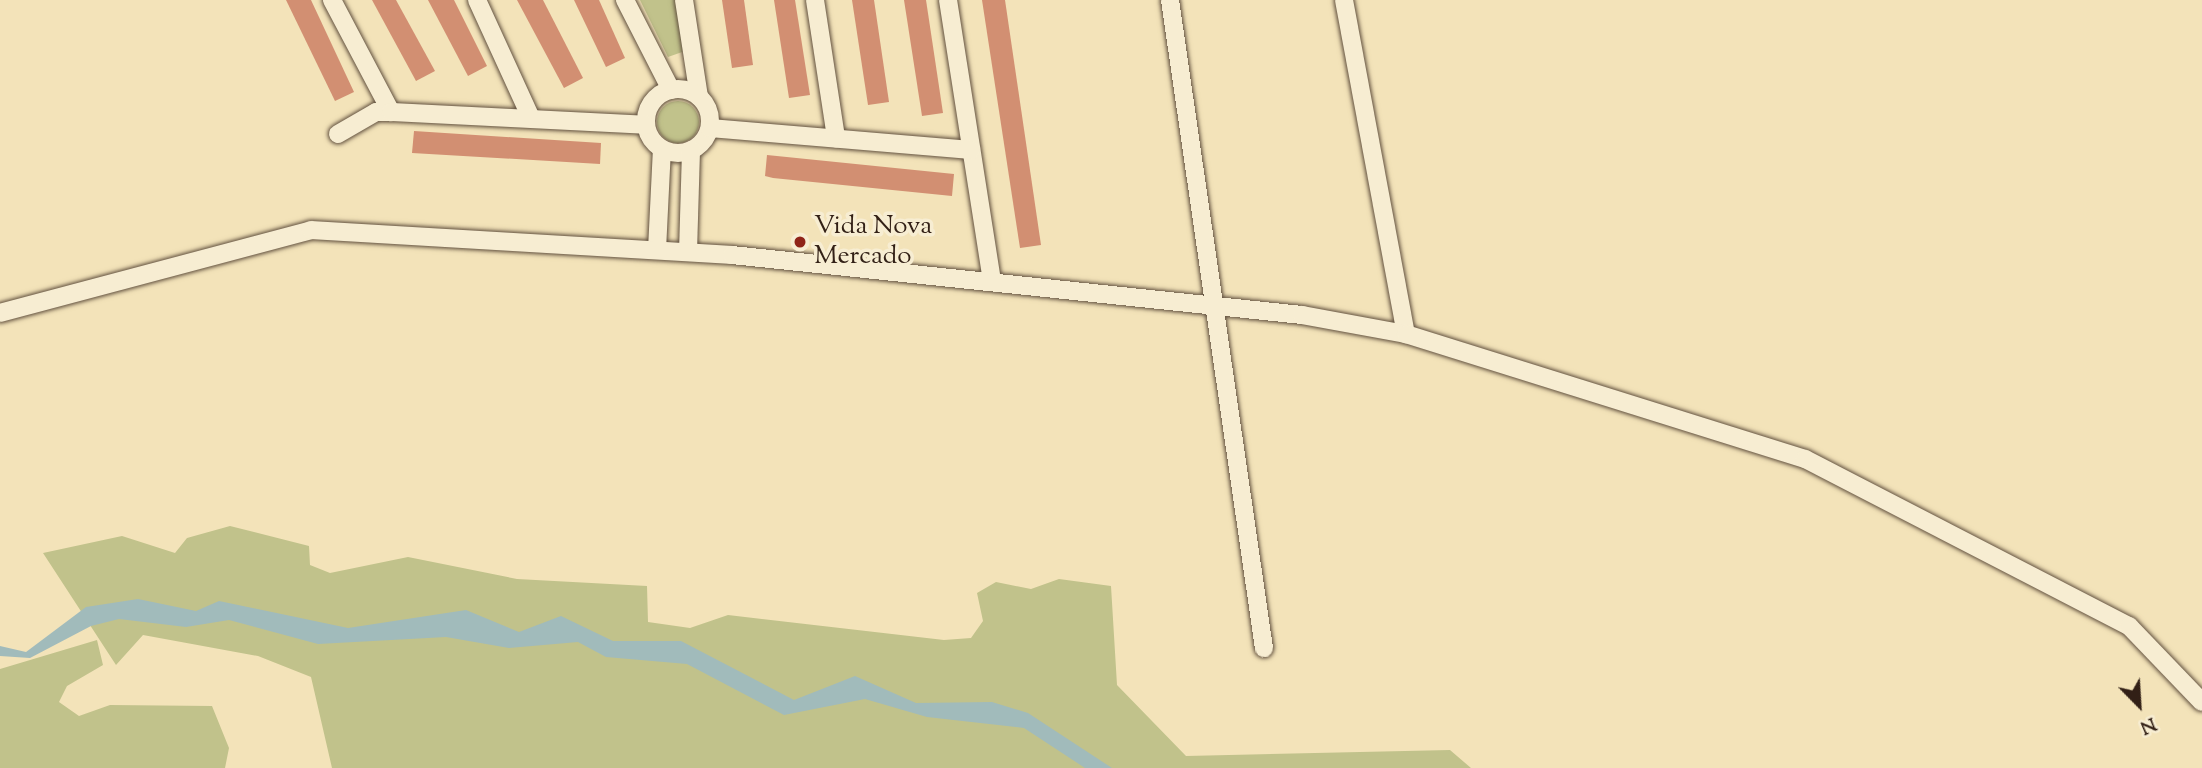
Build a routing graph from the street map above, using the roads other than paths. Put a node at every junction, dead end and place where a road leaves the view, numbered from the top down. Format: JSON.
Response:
{"nodes":[{"id":1,"x":332,"y":0,"type":"edge"},
{"id":2,"x":477,"y":0,"type":"edge"},
{"id":3,"x":625,"y":0,"type":"edge"},
{"id":4,"x":684,"y":0,"type":"edge"},
{"id":5,"x":815,"y":0,"type":"edge"},
{"id":6,"x":948,"y":0,"type":"edge"},
{"id":7,"x":1170,"y":0,"type":"edge"},
{"id":8,"x":1344,"y":0,"type":"edge"},
{"id":9,"x":671,"y":90,"type":"junction"},
{"id":10,"x":699,"y":97,"type":"junction"},
{"id":11,"x":391,"y":112,"type":"junction"},
{"id":12,"x":530,"y":117,"type":"junction"},
{"id":13,"x":646,"y":125,"type":"junction"},
{"id":14,"x":710,"y":128,"type":"junction"},
{"id":15,"x":338,"y":134,"type":"dead end"},
{"id":16,"x":836,"y":138,"type":"junction"},
{"id":17,"x":662,"y":149,"type":"junction"},
{"id":18,"x":971,"y":149,"type":"junction"},
{"id":19,"x":691,"y":150,"type":"junction"},
{"id":20,"x":657,"y":250,"type":"junction"},
{"id":21,"x":688,"y":252,"type":"junction"},
{"id":22,"x":992,"y":280,"type":"junction"},
{"id":23,"x":1214,"y":304,"type":"junction"},
{"id":24,"x":0,"y":313,"type":"edge"},
{"id":25,"x":1406,"y":334,"type":"junction"},
{"id":26,"x":1264,"y":648,"type":"dead end"},
{"id":27,"x":2202,"y":702,"type":"edge"}],
"edges":[{"from":1,"to":11,"type":"street"},
{"from":2,"to":12,"type":"street"},
{"from":3,"to":9,"type":"street"},
{"from":4,"to":10,"type":"street"},
{"from":5,"to":16,"type":"street"},
{"from":6,"to":18,"type":"street"},
{"from":7,"to":23,"type":"street"},
{"from":8,"to":25,"type":"street"},
{"from":9,"to":10,"type":"street"},
{"from":9,"to":13,"type":"street"},
{"from":10,"to":14,"type":"street"},
{"from":11,"to":12,"type":"street"},
{"from":11,"to":15,"type":"street"},
{"from":12,"to":13,"type":"street"},
{"from":13,"to":17,"type":"street"},
{"from":14,"to":16,"type":"street"},
{"from":14,"to":19,"type":"street"},
{"from":16,"to":18,"type":"street"},
{"from":17,"to":19,"type":"street"},
{"from":17,"to":20,"type":"street"},
{"from":18,"to":22,"type":"street"},
{"from":19,"to":21,"type":"street"},
{"from":20,"to":21,"type":"street"},
{"from":20,"to":24,"type":"street"},
{"from":21,"to":22,"type":"street"},
{"from":22,"to":23,"type":"street"},
{"from":23,"to":25,"type":"street"},
{"from":23,"to":26,"type":"street"},
{"from":25,"to":27,"type":"street"}]}
